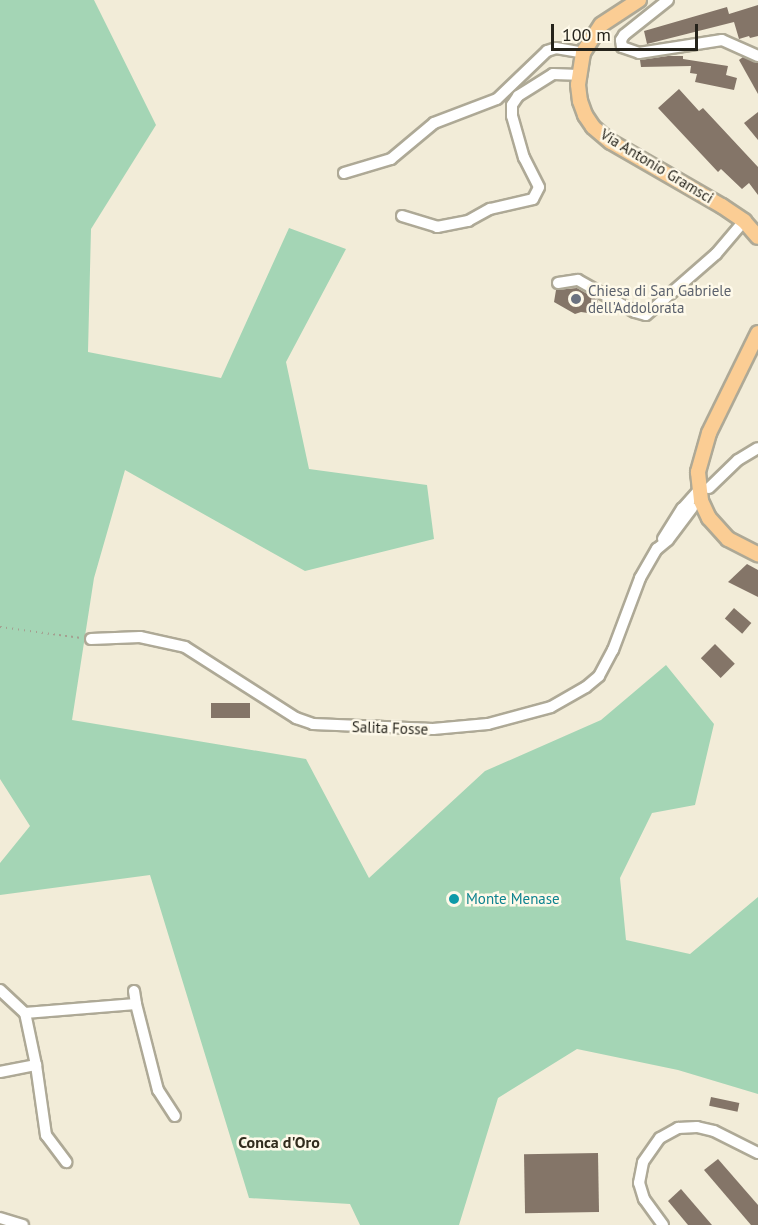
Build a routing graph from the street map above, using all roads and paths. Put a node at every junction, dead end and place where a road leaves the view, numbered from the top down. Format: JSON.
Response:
{"nodes":[{"id":1,"x":639,"y":0,"type":"edge"},
{"id":2,"x":668,"y":0,"type":"edge"},
{"id":3,"x":583,"y":53,"type":"junction"},
{"id":4,"x":758,"y":56,"type":"edge"},
{"id":5,"x":578,"y":75,"type":"junction"},
{"id":6,"x":344,"y":173,"type":"dead end"},
{"id":7,"x":402,"y":216,"type":"dead end"},
{"id":8,"x":744,"y":221,"type":"junction"},
{"id":9,"x":758,"y":237,"type":"edge"},
{"id":10,"x":558,"y":283,"type":"dead end"},
{"id":11,"x":758,"y":333,"type":"edge"},
{"id":12,"x":758,"y":448,"type":"edge"},
{"id":13,"x":704,"y":489,"type":"junction"},
{"id":14,"x":692,"y":508,"type":"dead end"},
{"id":15,"x":657,"y":549,"type":"junction"},
{"id":16,"x":758,"y":554,"type":"edge"},
{"id":17,"x":0,"y":627,"type":"edge"},
{"id":18,"x":90,"y":639,"type":"joint"},
{"id":19,"x":0,"y":990,"type":"edge"},
{"id":20,"x":134,"y":991,"type":"dead end"},
{"id":21,"x":136,"y":1004,"type":"junction"},
{"id":22,"x":25,"y":1013,"type":"junction"},
{"id":23,"x":36,"y":1065,"type":"junction"},
{"id":24,"x":0,"y":1072,"type":"edge"},
{"id":25,"x":175,"y":1116,"type":"dead end"},
{"id":26,"x":758,"y":1153,"type":"edge"},
{"id":27,"x":66,"y":1162,"type":"dead end"},
{"id":28,"x":0,"y":1218,"type":"edge"},
{"id":29,"x":23,"y":1225,"type":"edge"},
{"id":30,"x":663,"y":1225,"type":"edge"}],
"edges":[{"from":1,"to":3,"type":"main road","name":"Via Antonio Gramsci"},
{"from":2,"to":4,"type":"street"},
{"from":3,"to":5,"type":"main road","name":"Via Antonio Gramsci"},
{"from":3,"to":6,"type":"street"},
{"from":5,"to":7,"type":"street"},
{"from":5,"to":8,"type":"main road","name":"Via Antonio Gramsci"},
{"from":8,"to":9,"type":"main road","name":"Via Antonio Gramsci"},
{"from":8,"to":10,"type":"street"},
{"from":11,"to":13,"type":"main road"},
{"from":12,"to":13,"type":"street"},
{"from":13,"to":15,"type":"street"},
{"from":13,"to":16,"type":"main road"},
{"from":14,"to":15,"type":"street","name":"Salita Fosse"},
{"from":15,"to":18,"type":"street","name":"Salita Fosse"},
{"from":17,"to":18,"type":"path"},
{"from":19,"to":22,"type":"street"},
{"from":20,"to":21,"type":"street"},
{"from":21,"to":22,"type":"street"},
{"from":21,"to":25,"type":"street"},
{"from":22,"to":23,"type":"street"},
{"from":23,"to":24,"type":"street"},
{"from":23,"to":27,"type":"street"},
{"from":26,"to":30,"type":"street"},
{"from":28,"to":29,"type":"street"}]}
